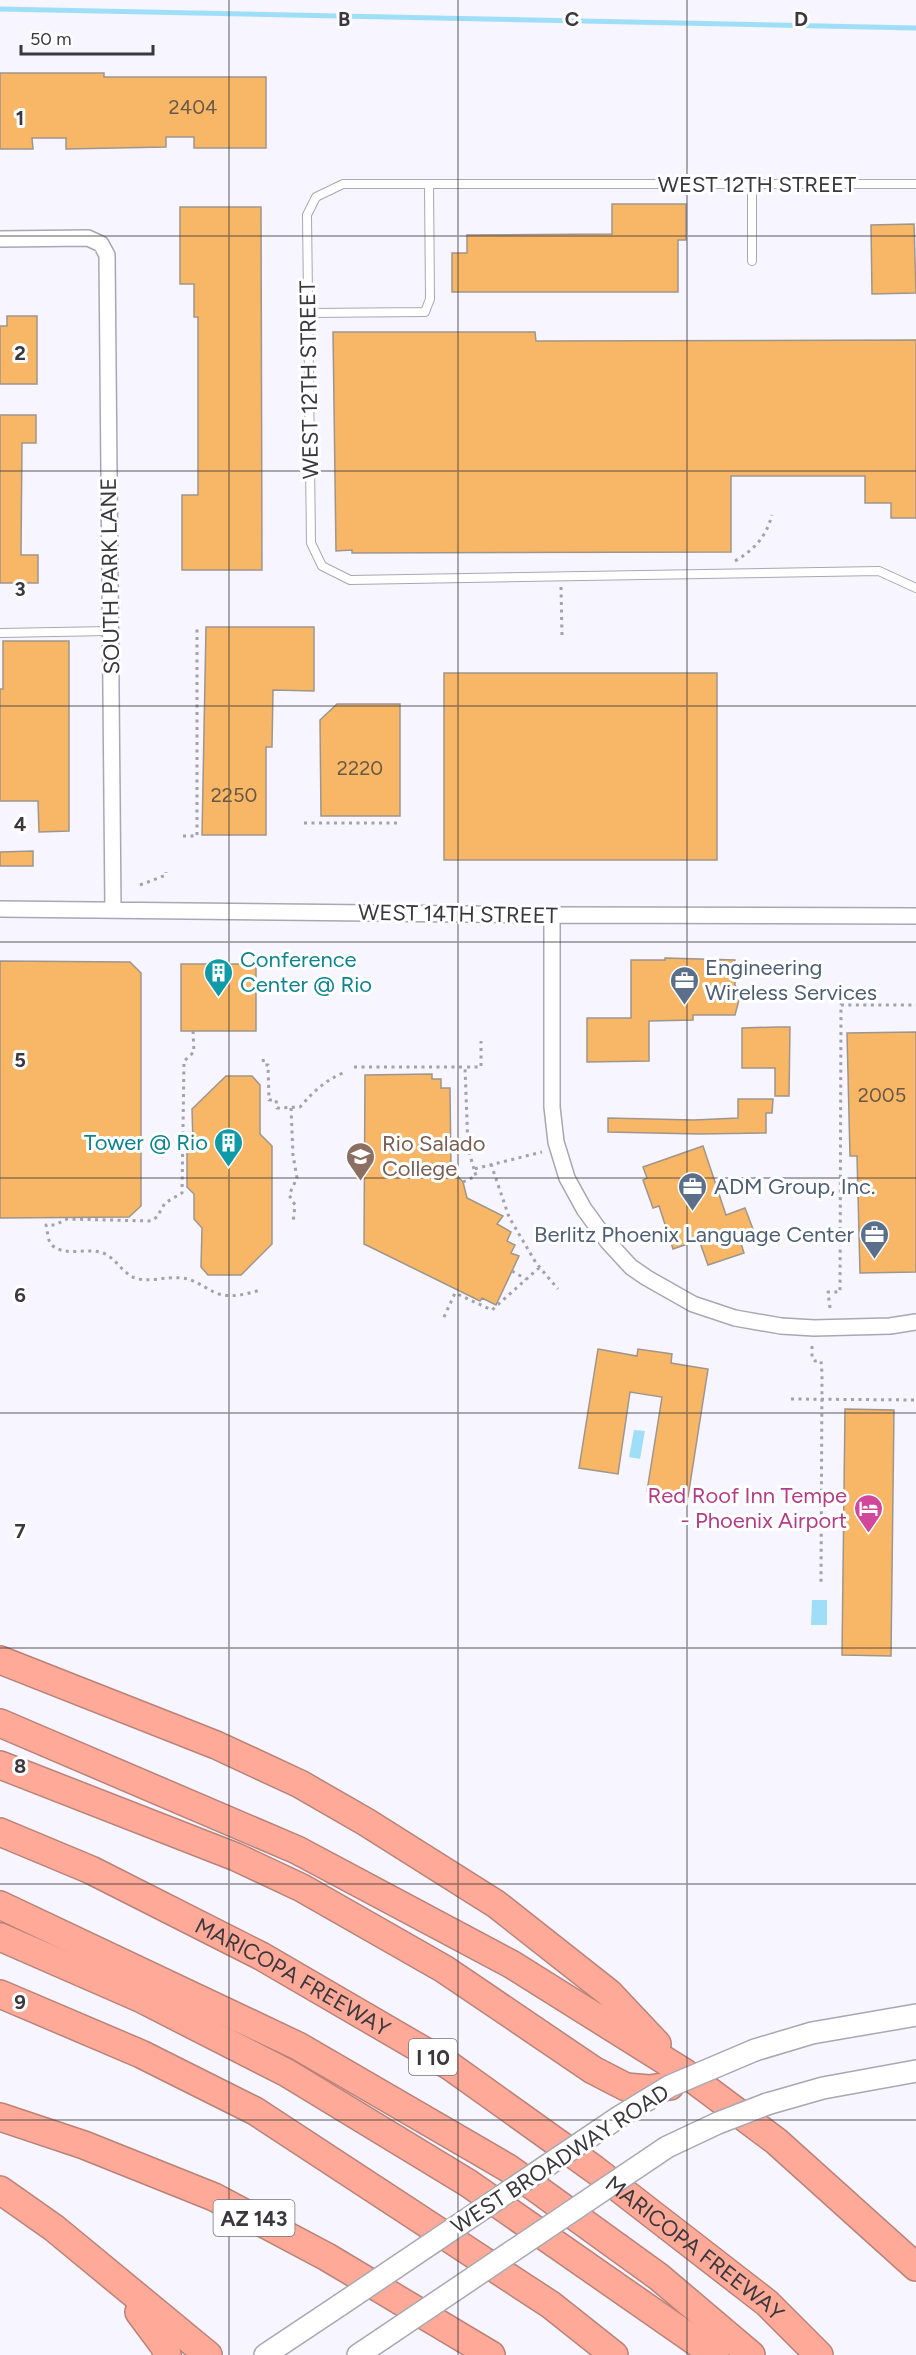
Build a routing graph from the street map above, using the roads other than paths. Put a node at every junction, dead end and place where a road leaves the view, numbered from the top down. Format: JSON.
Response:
{"nodes":[{"id":1,"x":429,"y":184,"type":"junction"},
{"id":2,"x":752,"y":184,"type":"junction"},
{"id":3,"x":916,"y":184,"type":"edge"},
{"id":4,"x":0,"y":239,"type":"edge"},
{"id":5,"x":752,"y":261,"type":"dead end"},
{"id":6,"x":308,"y":313,"type":"junction"},
{"id":7,"x":916,"y":588,"type":"edge"},
{"id":8,"x":110,"y":631,"type":"junction"},
{"id":9,"x":0,"y":633,"type":"edge"},
{"id":10,"x":0,"y":909,"type":"edge"},
{"id":11,"x":112,"y":909,"type":"junction"},
{"id":12,"x":552,"y":915,"type":"junction"},
{"id":13,"x":916,"y":916,"type":"edge"},
{"id":14,"x":916,"y":1322,"type":"edge"},
{"id":15,"x":0,"y":1660,"type":"edge"},
{"id":16,"x":0,"y":1723,"type":"edge"},
{"id":17,"x":0,"y":1765,"type":"edge"},
{"id":18,"x":0,"y":1832,"type":"edge"},
{"id":19,"x":0,"y":1905,"type":"edge"},
{"id":20,"x":0,"y":1937,"type":"edge"},
{"id":21,"x":0,"y":1994,"type":"edge"},
{"id":22,"x":916,"y":2015,"type":"edge"},
{"id":23,"x":916,"y":2071,"type":"edge"},
{"id":24,"x":678,"y":2080,"type":"junction"},
{"id":25,"x":0,"y":2117,"type":"edge"},
{"id":26,"x":0,"y":2190,"type":"edge"},
{"id":27,"x":916,"y":2267,"type":"edge"},
{"id":28,"x":115,"y":2280,"type":"junction"},
{"id":29,"x":167,"y":2355,"type":"edge"},
{"id":30,"x":208,"y":2355,"type":"edge"},
{"id":31,"x":265,"y":2355,"type":"edge"},
{"id":32,"x":358,"y":2355,"type":"edge"},
{"id":33,"x":491,"y":2355,"type":"edge"},
{"id":34,"x":614,"y":2355,"type":"edge"},
{"id":35,"x":715,"y":2355,"type":"edge"},
{"id":36,"x":751,"y":2355,"type":"edge"},
{"id":37,"x":819,"y":2355,"type":"edge"}],
"edges":[{"from":1,"to":2,"type":"lane","name":"WEST 12TH STREET"},
{"from":1,"to":6,"type":"lane","name":"WEST 12TH STREET"},
{"from":1,"to":6,"type":"lane"},
{"from":2,"to":3,"type":"lane","name":"WEST 12TH STREET"},
{"from":2,"to":5,"type":"lane"},
{"from":4,"to":8,"type":"street","name":"SOUTH PARK LANE"},
{"from":6,"to":7,"type":"lane","name":"WEST 12TH STREET"},
{"from":8,"to":9,"type":"lane"},
{"from":8,"to":11,"type":"street","name":"SOUTH PARK LANE"},
{"from":10,"to":11,"type":"street","name":"WEST 14TH STREET"},
{"from":11,"to":12,"type":"street","name":"WEST 14TH STREET"},
{"from":12,"to":13,"type":"street","name":"WEST 14TH STREET"},
{"from":12,"to":14,"type":"street"},
{"from":15,"to":24,"type":"highway"},
{"from":16,"to":24,"type":"highway"},
{"from":17,"to":24,"type":"highway"},
{"from":18,"to":37,"type":"highway","name":"MARICOPA FREEWAY","number":"I 10"},
{"from":19,"to":36,"type":"highway"},
{"from":20,"to":35,"type":"highway"},
{"from":21,"to":34,"type":"highway"},
{"from":22,"to":24,"type":"main road","name":"WEST BROADWAY ROAD","bridge":true},
{"from":23,"to":32,"type":"main road","bridge":true},
{"from":24,"to":27,"type":"highway"},
{"from":24,"to":31,"type":"main road","name":"WEST BROADWAY ROAD","bridge":true},
{"from":25,"to":33,"type":"highway","number":"AZ 143"},
{"from":26,"to":28,"type":"highway"},
{"from":28,"to":29,"type":"highway"},
{"from":28,"to":30,"type":"highway"}]}
